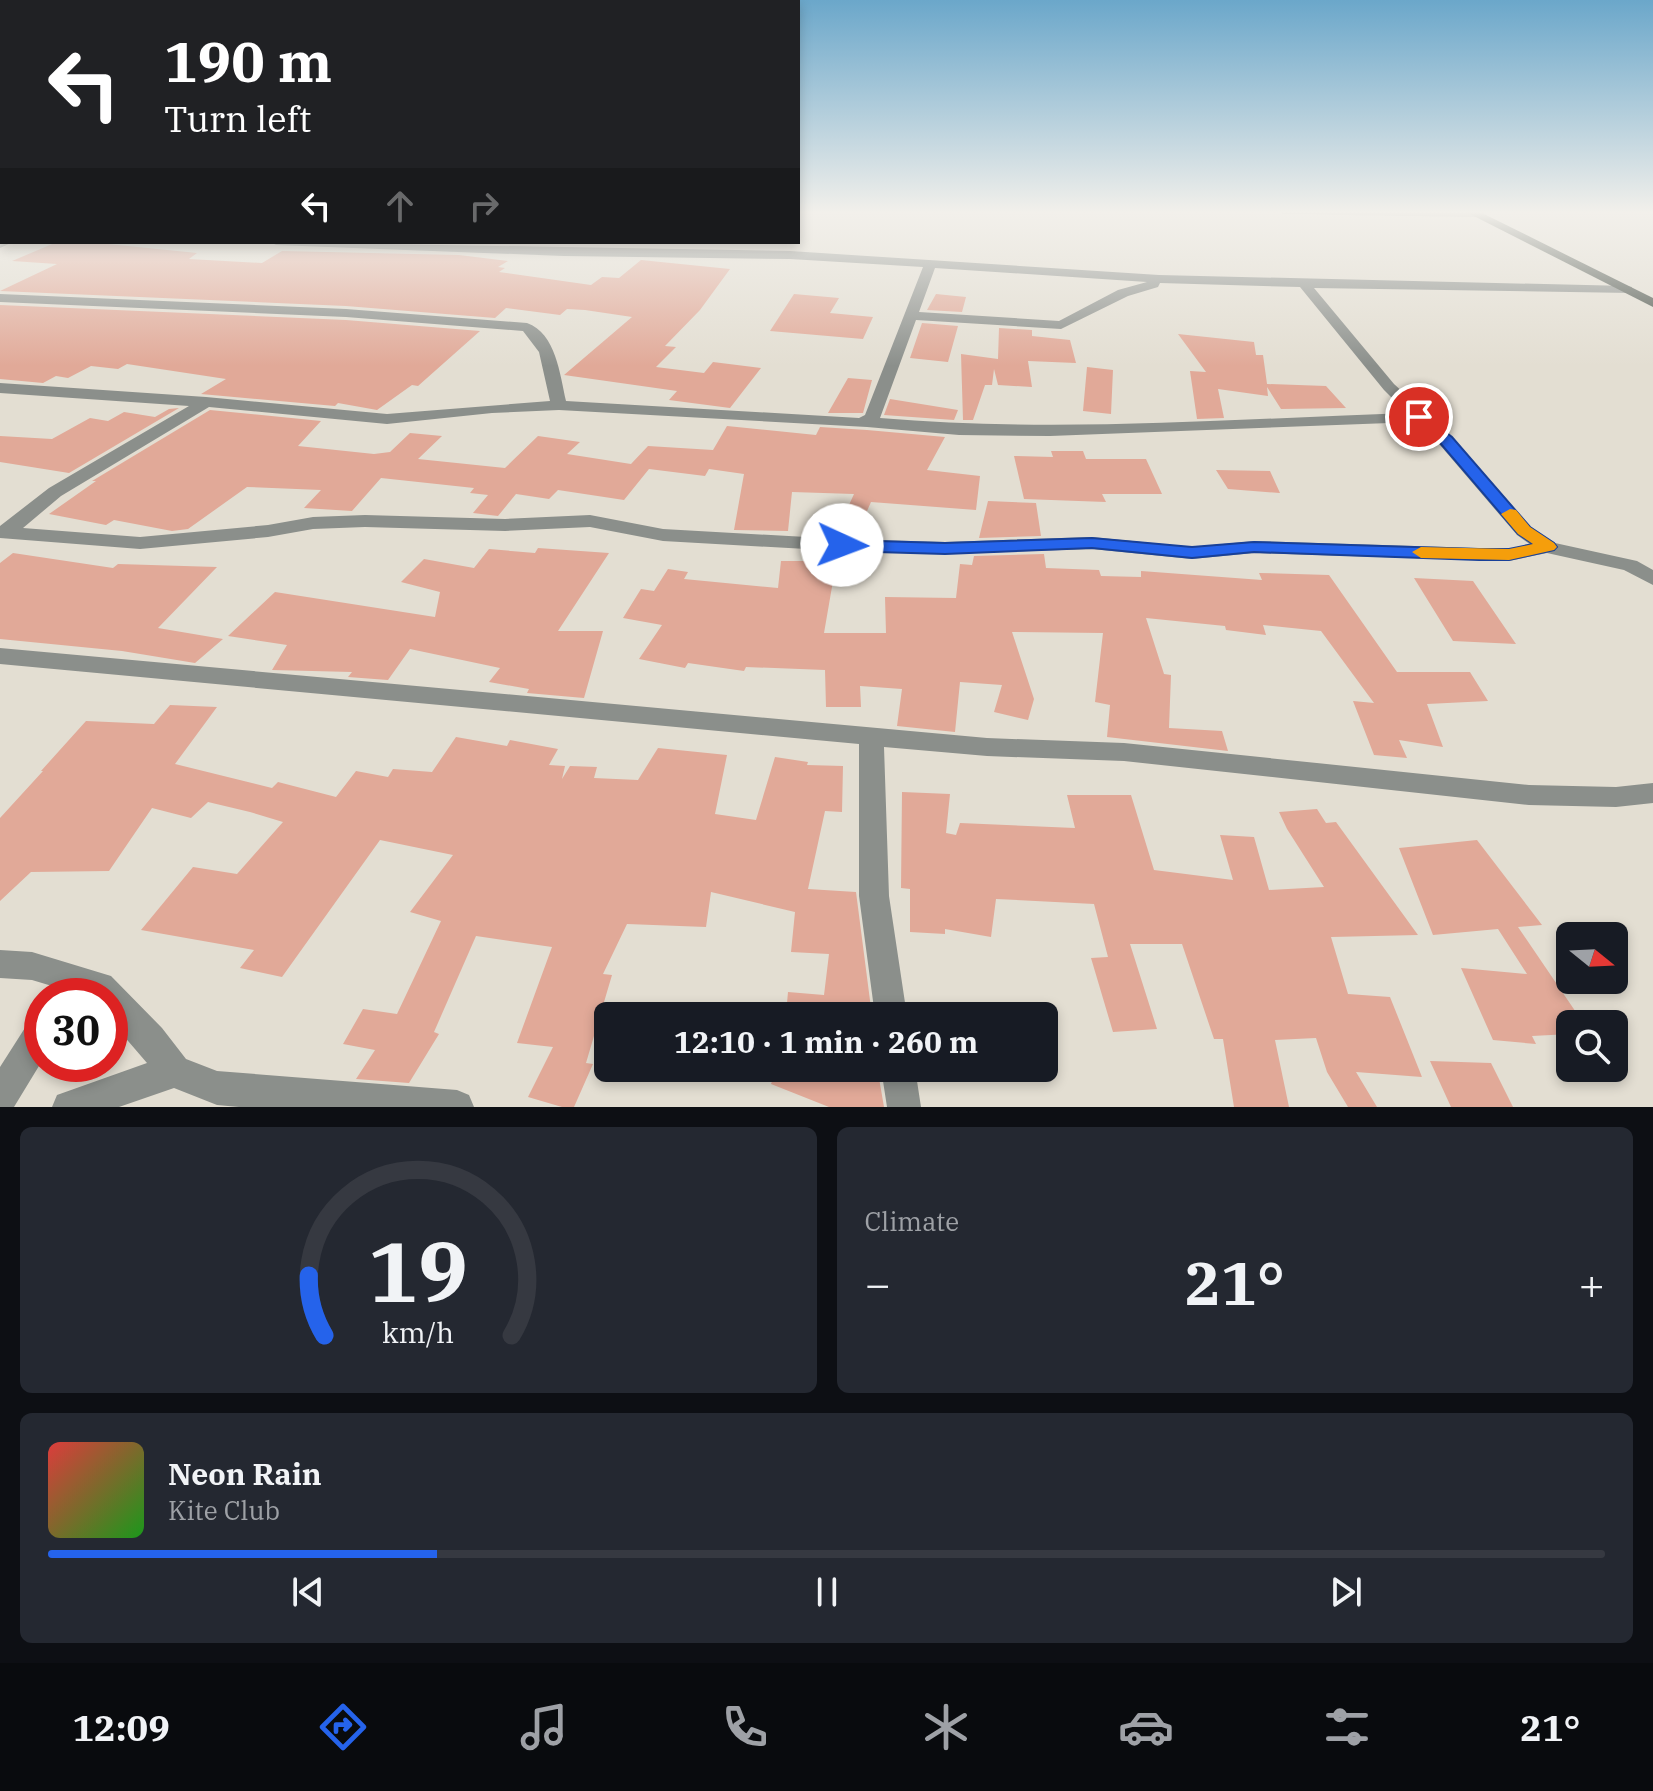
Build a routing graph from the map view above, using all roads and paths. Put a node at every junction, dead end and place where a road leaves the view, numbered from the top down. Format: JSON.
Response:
{"nodes":[{"id":1,"x":925,"y":263,"type":"edge"},
{"id":2,"x":931,"y":263,"type":"junction"},
{"id":3,"x":1572,"y":263,"type":"edge"},
{"id":4,"x":1159,"y":279,"type":"junction"},
{"id":5,"x":1304,"y":284,"type":"junction"},
{"id":6,"x":1627,"y":290,"type":"junction"},
{"id":7,"x":0,"y":298,"type":"edge"},
{"id":8,"x":1653,"y":303,"type":"edge"},
{"id":9,"x":911,"y":316,"type":"junction"},
{"id":10,"x":0,"y":388,"type":"edge"},
{"id":11,"x":206,"y":402,"type":"junction"},
{"id":12,"x":559,"y":405,"type":"junction"},
{"id":13,"x":1419,"y":417,"type":"junction"},
{"id":14,"x":868,"y":422,"type":"junction"},
{"id":15,"x":4,"y":532,"type":"edge"},
{"id":16,"x":1548,"y":547,"type":"junction"},
{"id":17,"x":1653,"y":579,"type":"edge"},
{"id":18,"x":0,"y":656,"type":"edge"},
{"id":19,"x":871,"y":736,"type":"junction"},
{"id":20,"x":1653,"y":793,"type":"edge"},
{"id":21,"x":0,"y":964,"type":"edge"},
{"id":22,"x":53,"y":978,"type":"edge"},
{"id":23,"x":889,"y":1002,"type":"edge"},
{"id":24,"x":128,"y":1015,"type":"edge"},
{"id":25,"x":24,"y":1060,"type":"edge"},
{"id":26,"x":174,"y":1071,"type":"junction"},
{"id":27,"x":900,"y":1082,"type":"edge"},
{"id":28,"x":0,"y":1098,"type":"edge"},
{"id":29,"x":69,"y":1107,"type":"edge"},
{"id":30,"x":457,"y":1107,"type":"edge"},
{"id":31,"x":904,"y":1107,"type":"edge"}],
"edges":[{"from":1,"to":2,"type":"street"},
{"from":2,"to":4,"type":"street"},
{"from":2,"to":9,"type":"street"},
{"from":3,"to":6,"type":"main road"},
{"from":4,"to":5,"type":"street"},
{"from":4,"to":9,"type":"street"},
{"from":5,"to":6,"type":"street"},
{"from":5,"to":13,"type":"street"},
{"from":6,"to":8,"type":"main road"},
{"from":7,"to":12,"type":"street"},
{"from":9,"to":14,"type":"street"},
{"from":10,"to":11,"type":"street"},
{"from":11,"to":12,"type":"street"},
{"from":11,"to":15,"type":"street"},
{"from":12,"to":14,"type":"street"},
{"from":13,"to":14,"type":"street"},
{"from":13,"to":16,"type":"street"},
{"from":15,"to":16,"type":"street"},
{"from":16,"to":17,"type":"street"},
{"from":18,"to":19,"type":"street"},
{"from":19,"to":20,"type":"street"},
{"from":19,"to":23,"type":"street"},
{"from":21,"to":22,"type":"street"},
{"from":24,"to":26,"type":"street"},
{"from":25,"to":28,"type":"street"},
{"from":26,"to":29,"type":"street"},
{"from":26,"to":30,"type":"street"},
{"from":27,"to":31,"type":"street"}]}
